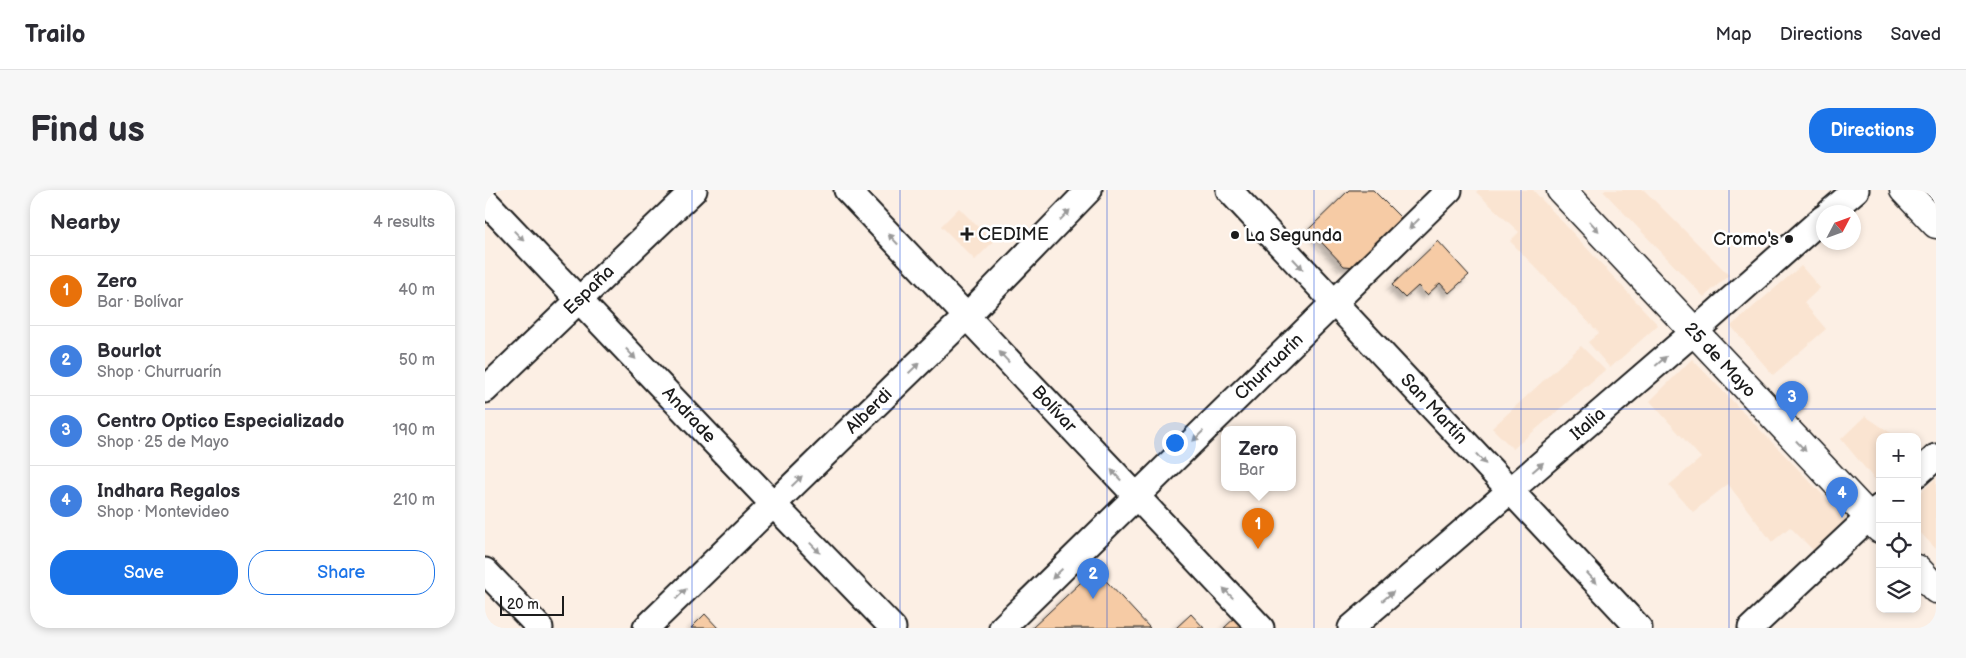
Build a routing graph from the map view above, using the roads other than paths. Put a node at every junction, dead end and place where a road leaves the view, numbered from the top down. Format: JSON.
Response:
{"nodes":[{"id":1,"x":694,"y":190,"type":"edge"},
{"id":2,"x":847,"y":190,"type":"edge"},
{"id":3,"x":1089,"y":190,"type":"edge"},
{"id":4,"x":1229,"y":190,"type":"edge"},
{"id":5,"x":1449,"y":190,"type":"edge"},
{"id":6,"x":1561,"y":190,"type":"edge"},
{"id":7,"x":1856,"y":190,"type":"edge"},
{"id":8,"x":1904,"y":190,"type":"edge"},
{"id":9,"x":485,"y":201,"type":"edge"},
{"id":10,"x":1838,"y":205,"type":"edge"},
{"id":11,"x":1816,"y":224,"type":"edge"},
{"id":12,"x":1936,"y":224,"type":"edge"},
{"id":13,"x":580,"y":299,"type":"junction"},
{"id":14,"x":1335,"y":303,"type":"junction"},
{"id":15,"x":967,"y":317,"type":"junction"},
{"id":16,"x":1694,"y":332,"type":"junction"},
{"id":17,"x":485,"y":390,"type":"edge"},
{"id":18,"x":1936,"y":457,"type":"edge"},
{"id":19,"x":1921,"y":470,"type":"edge"},
{"id":20,"x":1511,"y":490,"type":"junction"},
{"id":21,"x":1137,"y":497,"type":"junction"},
{"id":22,"x":773,"y":504,"type":"junction"},
{"id":23,"x":1876,"y":518,"type":"edge"},
{"id":24,"x":485,"y":571,"type":"edge"},
{"id":25,"x":1921,"y":573,"type":"edge"},
{"id":26,"x":1936,"y":589,"type":"edge"},
{"id":27,"x":540,"y":628,"type":"edge"},
{"id":28,"x":646,"y":628,"type":"edge"},
{"id":29,"x":893,"y":628,"type":"edge"},
{"id":30,"x":1003,"y":628,"type":"edge"},
{"id":31,"x":1261,"y":628,"type":"edge"},
{"id":32,"x":1351,"y":628,"type":"edge"},
{"id":33,"x":1639,"y":628,"type":"edge"},
{"id":34,"x":1751,"y":628,"type":"edge"}],
"edges":[{"from":1,"to":13,"type":"street","name":"España"},
{"from":15,"to":2,"type":"street","name":"Bolívar","one_way":true},
{"from":15,"to":3,"type":"street","name":"Alberdi","one_way":true},
{"from":4,"to":14,"type":"street","name":"San Martín","one_way":true},
{"from":5,"to":14,"type":"street","name":"Churruarín","one_way":true},
{"from":6,"to":16,"type":"street","name":"25 de Mayo","one_way":true},
{"from":7,"to":10,"type":"street"},
{"from":8,"to":12,"type":"street"},
{"from":9,"to":13,"type":"street","name":"Andrade","one_way":true},
{"from":11,"to":16,"type":"street","name":"Italia"},
{"from":13,"to":17,"type":"street","name":"España"},
{"from":13,"to":22,"type":"street","name":"Andrade","one_way":true},
{"from":14,"to":20,"type":"street","name":"San Martín","one_way":true},
{"from":14,"to":21,"type":"street","name":"Churruarín","one_way":true},
{"from":21,"to":15,"type":"street","name":"Bolívar","one_way":true},
{"from":22,"to":15,"type":"street","name":"Alberdi","one_way":true},
{"from":20,"to":16,"type":"street","name":"Italia","one_way":true},
{"from":16,"to":23,"type":"street","name":"25 de Mayo","one_way":true},
{"from":18,"to":19,"type":"street"},
{"from":32,"to":20,"type":"street","name":"Italia","one_way":true},
{"from":20,"to":33,"type":"street","name":"San Martín","one_way":true},
{"from":21,"to":30,"type":"street","name":"Churruarín","one_way":true},
{"from":31,"to":21,"type":"street","name":"Bolívar","one_way":true},
{"from":28,"to":22,"type":"street","name":"Alberdi","one_way":true},
{"from":22,"to":29,"type":"street","name":"Andrade","one_way":true},
{"from":23,"to":34,"type":"street"},
{"from":24,"to":27,"type":"street"},
{"from":25,"to":26,"type":"street"}]}
